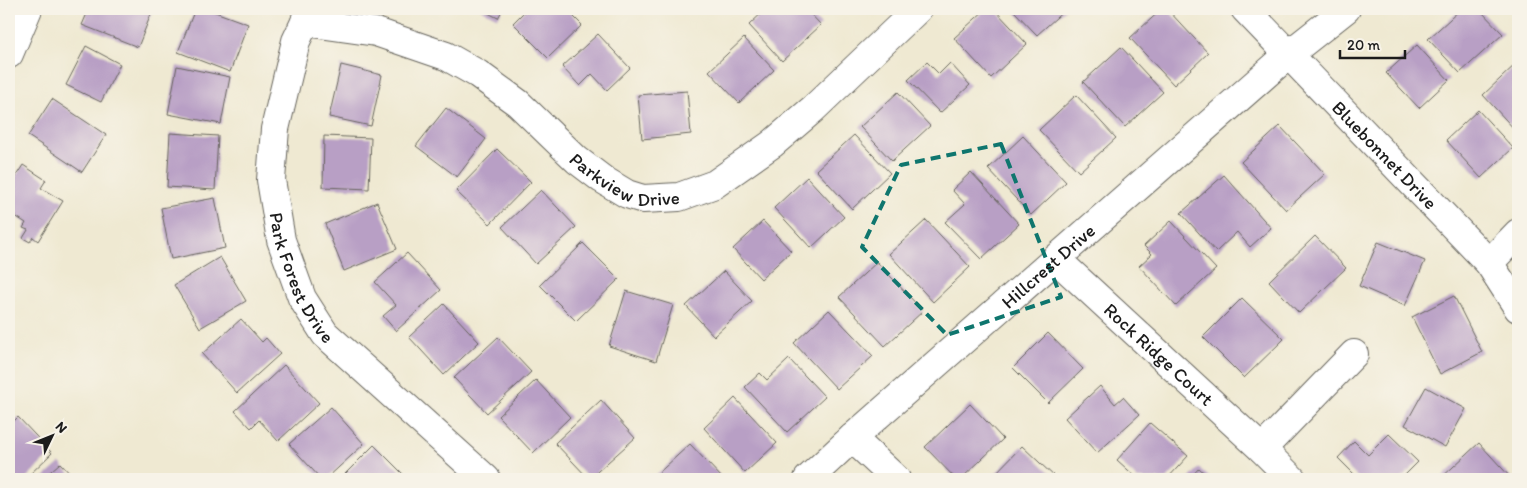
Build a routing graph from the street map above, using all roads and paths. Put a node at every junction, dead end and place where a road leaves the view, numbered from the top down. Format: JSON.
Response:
{"nodes":[{"id":1,"x":28,"y":9,"type":"edge"},
{"id":2,"x":918,"y":9,"type":"edge"},
{"id":3,"x":1245,"y":9,"type":"edge"},
{"id":4,"x":1346,"y":9,"type":"edge"},
{"id":5,"x":306,"y":16,"type":"edge"},
{"id":6,"x":9,"y":54,"type":"edge"},
{"id":7,"x":1289,"y":54,"type":"junction"},
{"id":8,"x":1518,"y":233,"type":"edge"},
{"id":9,"x":1056,"y":260,"type":"junction"},
{"id":10,"x":1489,"y":263,"type":"junction"},
{"id":11,"x":1518,"y":308,"type":"edge"},
{"id":12,"x":1354,"y":354,"type":"dead end"},
{"id":13,"x":852,"y":438,"type":"junction"},
{"id":14,"x":1262,"y":448,"type":"junction"},
{"id":15,"x":486,"y":479,"type":"edge"},
{"id":16,"x":808,"y":479,"type":"edge"},
{"id":17,"x":896,"y":479,"type":"edge"},
{"id":18,"x":1292,"y":479,"type":"edge"}],
"edges":[{"from":1,"to":6,"type":"street"},
{"from":2,"to":5,"type":"street","name":"Parkview Drive"},
{"from":3,"to":7,"type":"street","name":"Bluebonnet Drive"},
{"from":4,"to":7,"type":"street","name":"Hillcrest Drive"},
{"from":5,"to":15,"type":"street","name":"Park Forest Drive"},
{"from":7,"to":9,"type":"street","name":"Hillcrest Drive"},
{"from":7,"to":10,"type":"street","name":"Bluebonnet Drive"},
{"from":8,"to":10,"type":"street"},
{"from":9,"to":13,"type":"street","name":"Hillcrest Drive"},
{"from":9,"to":14,"type":"street","name":"Rock Ridge Court"},
{"from":10,"to":11,"type":"street","name":"Bluebonnet Drive"},
{"from":12,"to":14,"type":"street"},
{"from":13,"to":16,"type":"street","name":"Hillcrest Drive"},
{"from":13,"to":17,"type":"street"},
{"from":14,"to":18,"type":"street","name":"Rock Ridge Court"}]}
